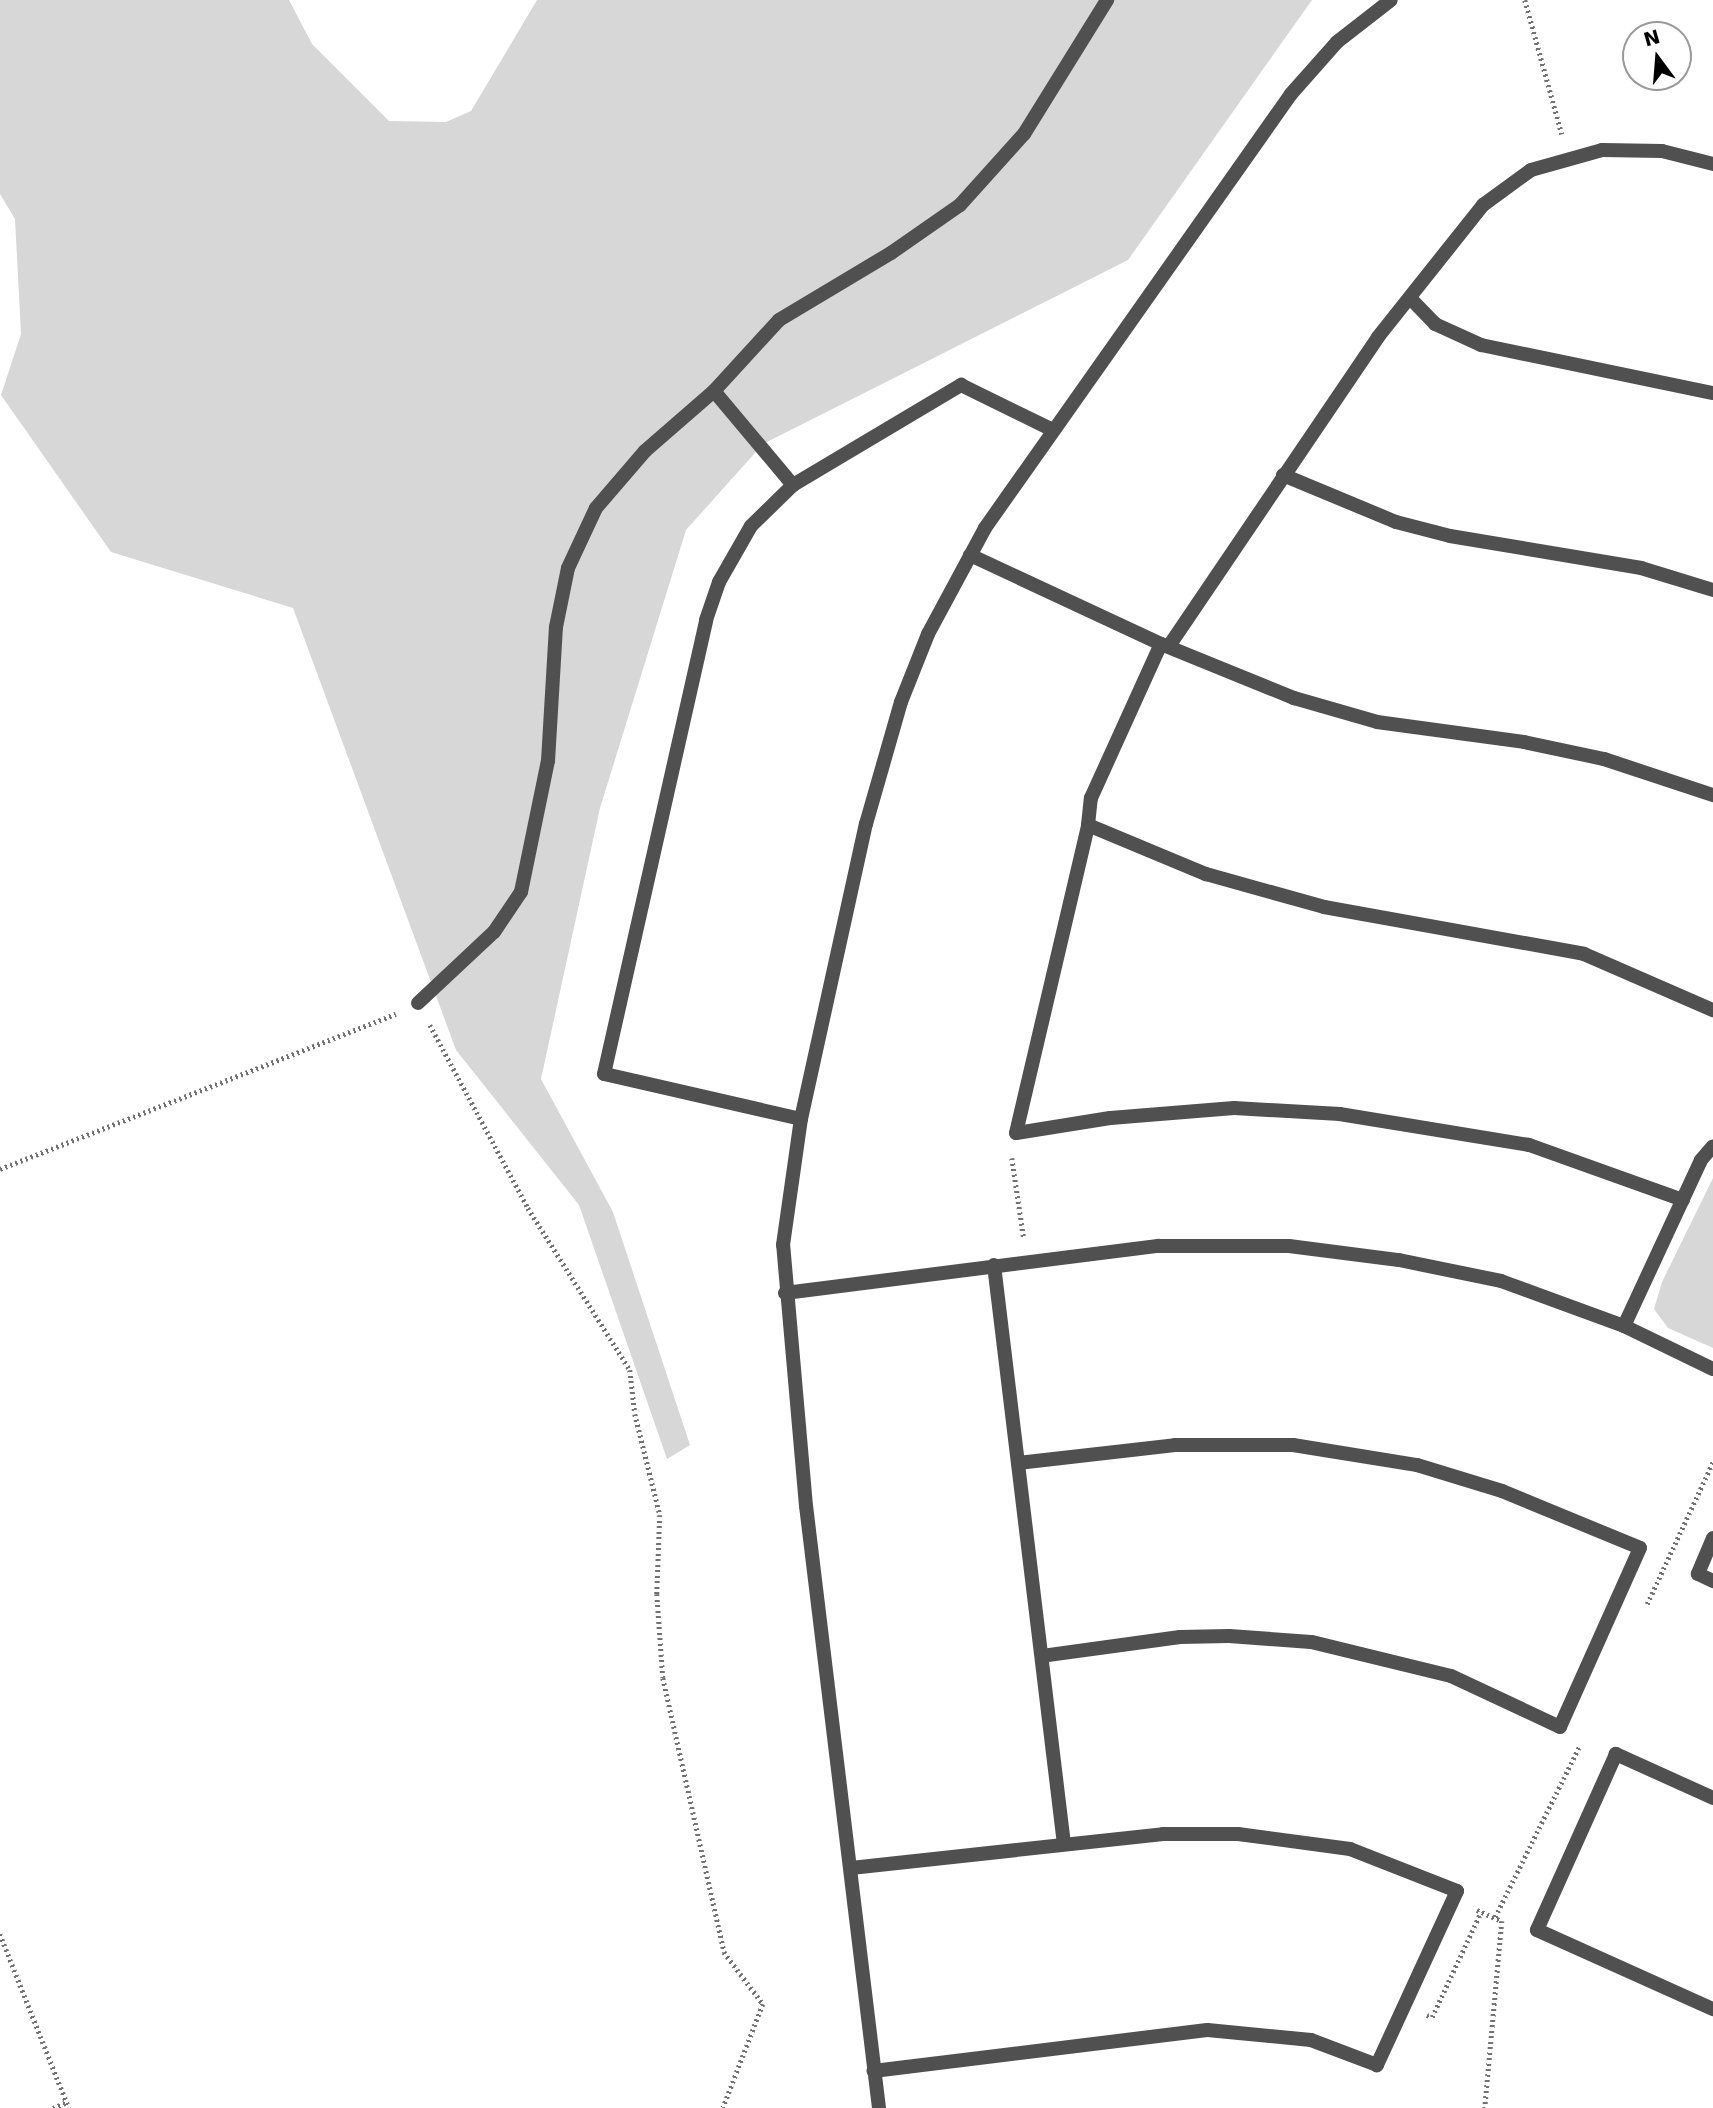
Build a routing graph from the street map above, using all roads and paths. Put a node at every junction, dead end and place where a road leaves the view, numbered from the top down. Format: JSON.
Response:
{"nodes":[{"id":1,"x":1107,"y":0,"type":"edge"},
{"id":2,"x":1391,"y":0,"type":"edge"},
{"id":3,"x":1525,"y":0,"type":"edge"},
{"id":4,"x":1568,"y":157,"type":"junction"},
{"id":5,"x":1713,"y":164,"type":"edge"},
{"id":6,"x":1411,"y":299,"type":"junction"},
{"id":7,"x":714,"y":391,"type":"junction"},
{"id":8,"x":1713,"y":393,"type":"edge"},
{"id":9,"x":1053,"y":430,"type":"junction"},
{"id":10,"x":1283,"y":475,"type":"junction"},
{"id":11,"x":793,"y":485,"type":"junction"},
{"id":12,"x":970,"y":555,"type":"junction"},
{"id":13,"x":1713,"y":590,"type":"edge"},
{"id":14,"x":1165,"y":645,"type":"junction"},
{"id":15,"x":1713,"y":795,"type":"edge"},
{"id":16,"x":1088,"y":825,"type":"junction"},
{"id":17,"x":418,"y":1003,"type":"junction"},
{"id":18,"x":1713,"y":1010,"type":"edge"},
{"id":19,"x":801,"y":1119,"type":"junction"},
{"id":20,"x":1016,"y":1133,"type":"junction"},
{"id":21,"x":1713,"y":1146,"type":"edge"},
{"id":22,"x":0,"y":1169,"type":"edge"},
{"id":23,"x":1683,"y":1200,"type":"junction"},
{"id":24,"x":1027,"y":1261,"type":"junction"},
{"id":25,"x":994,"y":1265,"type":"junction"},
{"id":26,"x":785,"y":1293,"type":"junction"},
{"id":27,"x":1625,"y":1326,"type":"junction"},
{"id":28,"x":1713,"y":1369,"type":"edge"},
{"id":29,"x":1018,"y":1463,"type":"junction"},
{"id":30,"x":1713,"y":1538,"type":"edge"},
{"id":31,"x":1640,"y":1548,"type":"junction"},
{"id":32,"x":1698,"y":1574,"type":"junction"},
{"id":33,"x":1713,"y":1581,"type":"edge"},
{"id":34,"x":1042,"y":1656,"type":"junction"},
{"id":35,"x":1713,"y":1798,"type":"edge"},
{"id":36,"x":1065,"y":1844,"type":"junction"},
{"id":37,"x":850,"y":1868,"type":"junction"},
{"id":38,"x":0,"y":1934,"type":"edge"},
{"id":39,"x":1713,"y":2008,"type":"edge"},
{"id":40,"x":1432,"y":2017,"type":"dead end"},
{"id":41,"x":874,"y":2071,"type":"junction"},
{"id":42,"x":68,"y":2105,"type":"edge"},
{"id":43,"x":53,"y":2108,"type":"edge"},
{"id":44,"x":723,"y":2108,"type":"edge"},
{"id":45,"x":879,"y":2108,"type":"edge"},
{"id":46,"x":1485,"y":2108,"type":"edge"}],
"edges":[{"from":1,"to":7,"type":"street"},
{"from":2,"to":9,"type":"street"},
{"from":3,"to":4,"type":"path"},
{"from":4,"to":5,"type":"street"},
{"from":4,"to":6,"type":"street"},
{"from":6,"to":8,"type":"street"},
{"from":6,"to":10,"type":"street"},
{"from":7,"to":11,"type":"street"},
{"from":7,"to":17,"type":"street"},
{"from":9,"to":11,"type":"street"},
{"from":9,"to":12,"type":"street"},
{"from":10,"to":13,"type":"street"},
{"from":10,"to":14,"type":"street"},
{"from":11,"to":19,"type":"street"},
{"from":12,"to":14,"type":"street"},
{"from":12,"to":19,"type":"street"},
{"from":14,"to":15,"type":"street"},
{"from":14,"to":16,"type":"street"},
{"from":16,"to":18,"type":"street"},
{"from":16,"to":20,"type":"street"},
{"from":17,"to":22,"type":"path"},
{"from":17,"to":44,"type":"path"},
{"from":19,"to":26,"type":"street"},
{"from":20,"to":23,"type":"street"},
{"from":20,"to":24,"type":"path"},
{"from":21,"to":23,"type":"street"},
{"from":23,"to":27,"type":"street"},
{"from":24,"to":25,"type":"street"},
{"from":24,"to":27,"type":"street"},
{"from":25,"to":26,"type":"street"},
{"from":25,"to":29,"type":"street"},
{"from":26,"to":37,"type":"street"},
{"from":27,"to":28,"type":"street"},
{"from":29,"to":31,"type":"street"},
{"from":29,"to":34,"type":"street"},
{"from":30,"to":32,"type":"street"},
{"from":31,"to":32,"type":"path"},
{"from":31,"to":34,"type":"street"},
{"from":32,"to":33,"type":"street"},
{"from":34,"to":36,"type":"street"},
{"from":35,"to":39,"type":"street"},
{"from":36,"to":37,"type":"street"},
{"from":36,"to":41,"type":"street"},
{"from":37,"to":41,"type":"street"},
{"from":38,"to":42,"type":"path"},
{"from":40,"to":46,"type":"path"},
{"from":41,"to":45,"type":"street"},
{"from":42,"to":43,"type":"path"}]}
